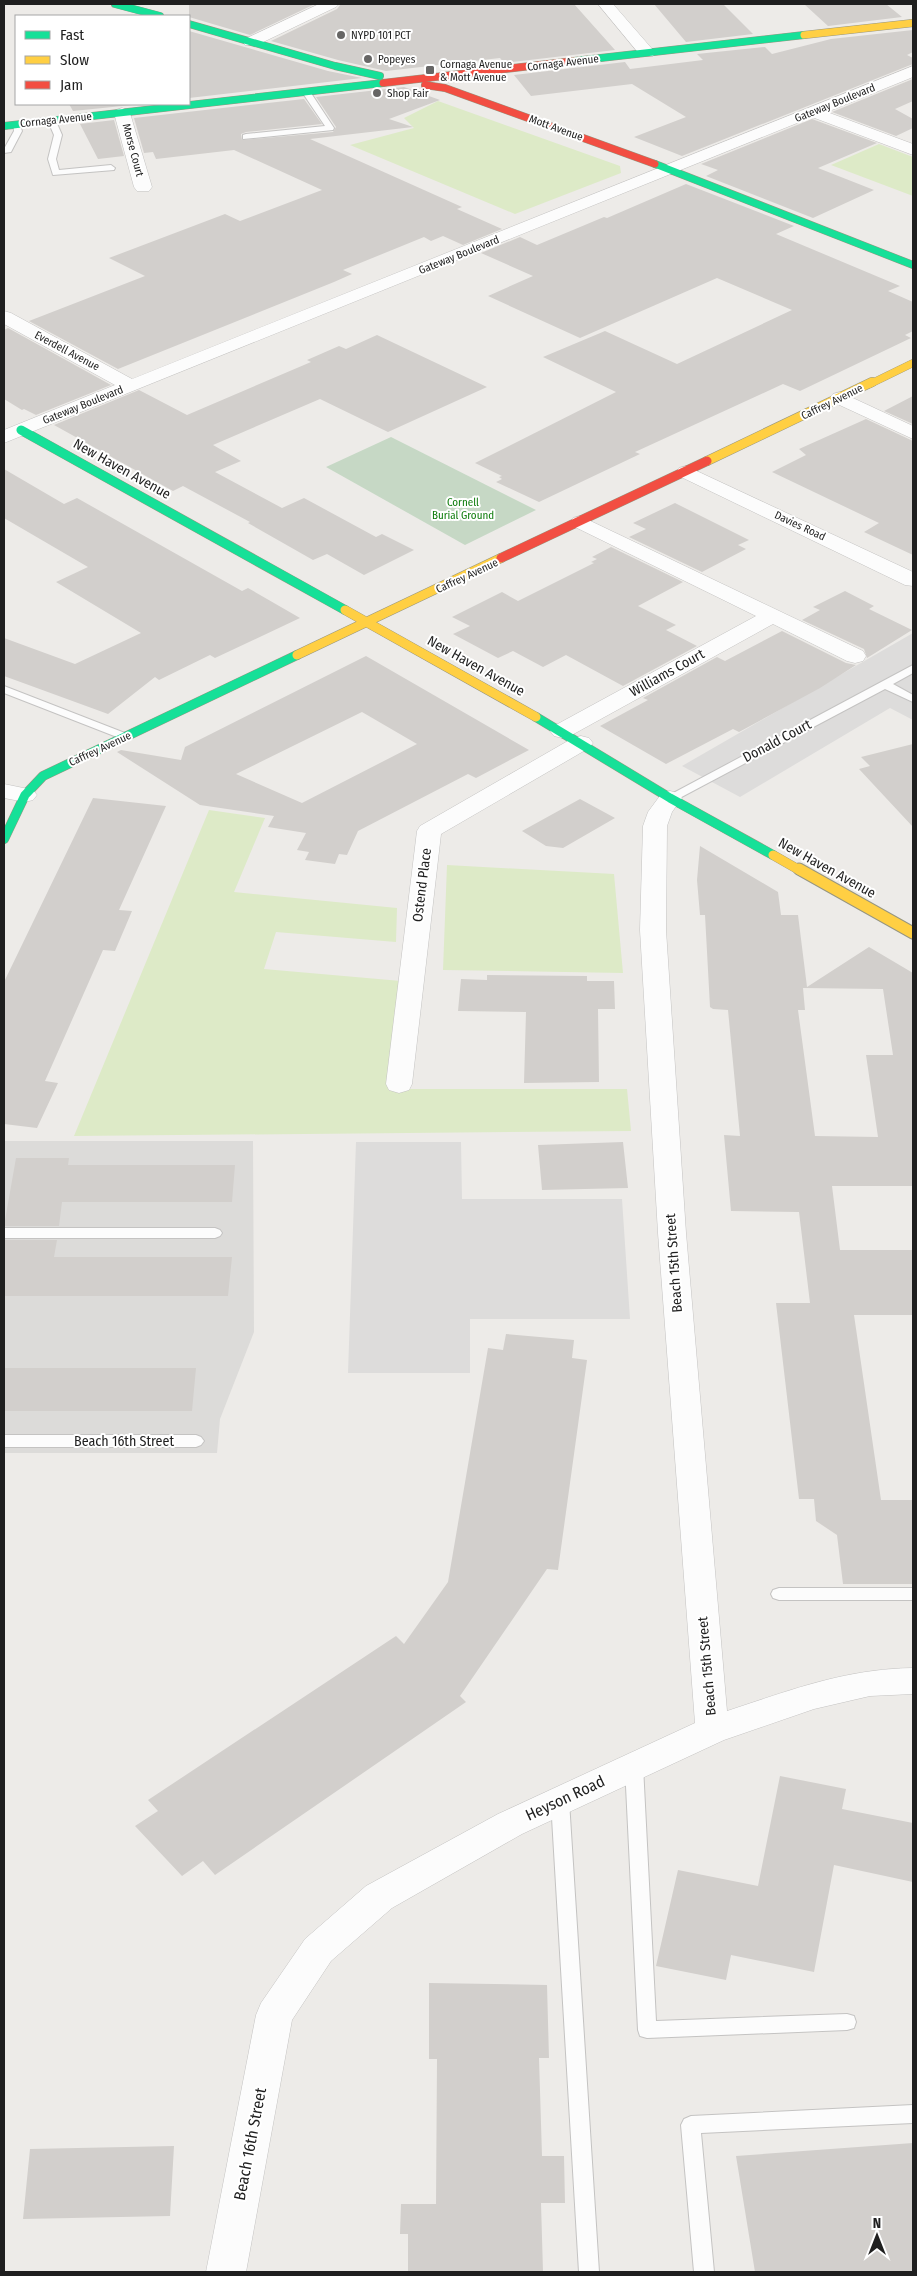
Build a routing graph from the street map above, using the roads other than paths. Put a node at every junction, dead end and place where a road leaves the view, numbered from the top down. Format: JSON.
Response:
{"nodes":[{"id":1,"x":115,"y":4,"type":"edge"},
{"id":2,"x":331,"y":4,"type":"edge"},
{"id":3,"x":605,"y":4,"type":"edge"},
{"id":4,"x":156,"y":15,"type":"edge"},
{"id":5,"x":913,"y":23,"type":"edge"},
{"id":6,"x":190,"y":24,"type":"edge"},
{"id":7,"x":251,"y":42,"type":"junction"},
{"id":8,"x":647,"y":53,"type":"junction"},
{"id":9,"x":913,"y":71,"type":"edge"},
{"id":10,"x":466,"y":74,"type":"junction"},
{"id":11,"x":401,"y":80,"type":"junction"},
{"id":12,"x":306,"y":92,"type":"junction"},
{"id":13,"x":488,"y":104,"type":"junction"},
{"id":14,"x":813,"y":112,"type":"junction"},
{"id":15,"x":122,"y":113,"type":"junction"},
{"id":16,"x":52,"y":121,"type":"junction"},
{"id":17,"x":16,"y":125,"type":"junction"},
{"id":18,"x":4,"y":126,"type":"edge"},
{"id":19,"x":246,"y":137,"type":"dead end"},
{"id":20,"x":913,"y":150,"type":"edge"},
{"id":21,"x":4,"y":151,"type":"edge"},
{"id":22,"x":110,"y":168,"type":"dead end"},
{"id":23,"x":671,"y":170,"type":"junction"},
{"id":24,"x":143,"y":187,"type":"dead end"},
{"id":25,"x":913,"y":265,"type":"edge"},
{"id":26,"x":4,"y":316,"type":"edge"},
{"id":27,"x":913,"y":364,"type":"edge"},
{"id":28,"x":131,"y":386,"type":"junction"},
{"id":29,"x":840,"y":398,"type":"junction"},
{"id":30,"x":12,"y":433,"type":"edge"},
{"id":31,"x":913,"y":434,"type":"edge"},
{"id":32,"x":686,"y":472,"type":"junction"},
{"id":33,"x":580,"y":522,"type":"junction"},
{"id":34,"x":913,"y":580,"type":"edge"},
{"id":35,"x":772,"y":616,"type":"junction"},
{"id":36,"x":367,"y":624,"type":"junction"},
{"id":37,"x":855,"y":656,"type":"dead end"},
{"id":38,"x":913,"y":668,"type":"edge"},
{"id":39,"x":885,"y":684,"type":"junction"},
{"id":40,"x":4,"y":689,"type":"edge"},
{"id":41,"x":913,"y":699,"type":"edge"},
{"id":42,"x":126,"y":737,"type":"junction"},
{"id":43,"x":572,"y":737,"type":"junction"},
{"id":44,"x":14,"y":793,"type":"edge"},
{"id":45,"x":670,"y":798,"type":"junction"},
{"id":46,"x":4,"y":839,"type":"edge"},
{"id":47,"x":913,"y":933,"type":"edge"},
{"id":48,"x":399,"y":1084,"type":"dead end"},
{"id":49,"x":4,"y":1233,"type":"edge"},
{"id":50,"x":215,"y":1233,"type":"dead end"},
{"id":51,"x":4,"y":1441,"type":"edge"},
{"id":52,"x":196,"y":1441,"type":"dead end"},
{"id":53,"x":779,"y":1594,"type":"dead end"},
{"id":54,"x":913,"y":1594,"type":"edge"},
{"id":55,"x":913,"y":1681,"type":"edge"},
{"id":56,"x":712,"y":1730,"type":"junction"},
{"id":57,"x":634,"y":1766,"type":"junction"},
{"id":58,"x":560,"y":1801,"type":"junction"},
{"id":59,"x":274,"y":2015,"type":"joint"},
{"id":60,"x":847,"y":2022,"type":"dead end"},
{"id":61,"x":913,"y":2114,"type":"edge"},
{"id":62,"x":226,"y":2272,"type":"edge"},
{"id":63,"x":589,"y":2272,"type":"edge"},
{"id":64,"x":704,"y":2272,"type":"edge"}],
"edges":[{"from":1,"to":4,"type":"street"},
{"from":2,"to":7,"type":"street"},
{"from":3,"to":8,"type":"street"},
{"from":5,"to":8,"type":"street","name":"Cornaga Avenue"},
{"from":6,"to":7,"type":"street","name":"Mott Avenue"},
{"from":7,"to":11,"type":"street","name":"Mott Avenue"},
{"from":8,"to":10,"type":"street","name":"Cornaga Avenue"},
{"from":9,"to":14,"type":"street","name":"Gateway Boulevard"},
{"from":10,"to":11,"type":"street","name":"Cornaga Avenue"},
{"from":10,"to":13,"type":"street"},
{"from":11,"to":12,"type":"street","name":"Cornaga Avenue"},
{"from":11,"to":13,"type":"street","name":"Mott Avenue"},
{"from":12,"to":15,"type":"street","name":"Cornaga Avenue"},
{"from":12,"to":19,"type":"lane"},
{"from":13,"to":23,"type":"street","name":"Mott Avenue"},
{"from":14,"to":20,"type":"street"},
{"from":14,"to":23,"type":"street","name":"Gateway Boulevard"},
{"from":15,"to":16,"type":"street","name":"Cornaga Avenue"},
{"from":15,"to":24,"type":"street","name":"Morse Court"},
{"from":16,"to":17,"type":"street","name":"Cornaga Avenue"},
{"from":16,"to":22,"type":"lane"},
{"from":17,"to":18,"type":"street","name":"Cornaga Avenue"},
{"from":17,"to":21,"type":"lane"},
{"from":23,"to":25,"type":"street","name":"Mott Avenue"},
{"from":23,"to":28,"type":"street","name":"Gateway Boulevard"},
{"from":26,"to":28,"type":"street","name":"Everdell Avenue"},
{"from":27,"to":29,"type":"street","name":"Caffrey Avenue"},
{"from":28,"to":30,"type":"street","name":"Gateway Boulevard"},
{"from":29,"to":31,"type":"street"},
{"from":29,"to":32,"type":"street","name":"Caffrey Avenue"},
{"from":30,"to":36,"type":"street","name":"New Haven Avenue"},
{"from":32,"to":33,"type":"street","name":"Caffrey Avenue"},
{"from":32,"to":34,"type":"street","name":"Davies Road"},
{"from":33,"to":35,"type":"street"},
{"from":33,"to":36,"type":"street","name":"Caffrey Avenue"},
{"from":35,"to":37,"type":"street"},
{"from":35,"to":43,"type":"street","name":"Williams Court"},
{"from":36,"to":42,"type":"street","name":"Caffrey Avenue"},
{"from":36,"to":43,"type":"street","name":"New Haven Avenue"},
{"from":38,"to":39,"type":"lane","name":"Donald Court"},
{"from":39,"to":41,"type":"lane"},
{"from":39,"to":45,"type":"lane","name":"Donald Court"},
{"from":40,"to":42,"type":"lane"},
{"from":42,"to":44,"type":"street","name":"Caffrey Avenue"},
{"from":43,"to":45,"type":"street","name":"New Haven Avenue"},
{"from":43,"to":48,"type":"street","name":"Ostend Place"},
{"from":44,"to":46,"type":"street","name":"Caffrey Avenue"},
{"from":45,"to":47,"type":"street","name":"New Haven Avenue"},
{"from":45,"to":56,"type":"street","name":"Beach 15th Street"},
{"from":49,"to":50,"type":"lane"},
{"from":51,"to":52,"type":"lane","name":"Beach 16th Street"},
{"from":53,"to":54,"type":"lane"},
{"from":55,"to":56,"type":"street","name":"Heyson Road"},
{"from":56,"to":57,"type":"street","name":"Heyson Road"},
{"from":57,"to":58,"type":"street","name":"Heyson Road"},
{"from":57,"to":60,"type":"lane"},
{"from":58,"to":59,"type":"street","name":"Heyson Road"},
{"from":58,"to":63,"type":"lane"},
{"from":59,"to":62,"type":"street","name":"Beach 16th Street"},
{"from":61,"to":64,"type":"lane"}]}
